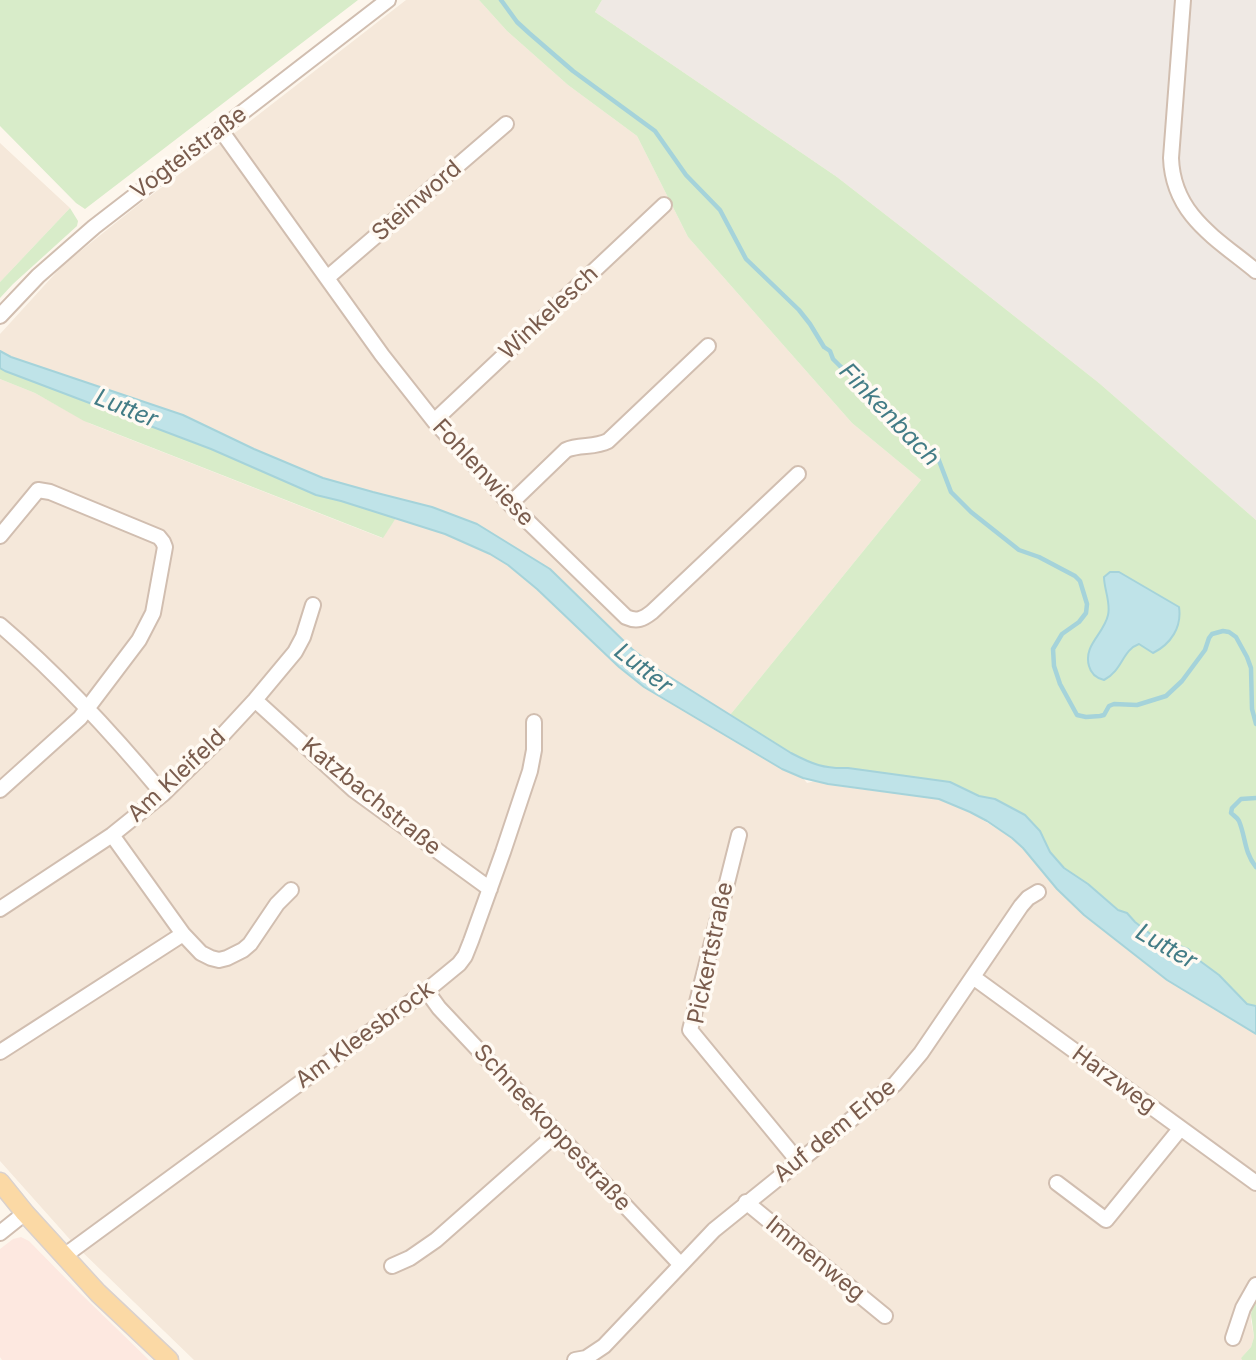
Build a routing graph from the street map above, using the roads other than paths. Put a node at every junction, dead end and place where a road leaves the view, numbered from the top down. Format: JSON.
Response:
{"nodes":[{"id":1,"x":388,"y":0,"type":"edge"},
{"id":2,"x":1183,"y":0,"type":"edge"},
{"id":3,"x":506,"y":124,"type":"dead end"},
{"id":4,"x":220,"y":129,"type":"junction"},
{"id":5,"x":664,"y":205,"type":"dead end"},
{"id":6,"x":1256,"y":271,"type":"edge"},
{"id":7,"x":327,"y":278,"type":"junction"},
{"id":8,"x":0,"y":316,"type":"edge"},
{"id":9,"x":708,"y":346,"type":"dead end"},
{"id":10,"x":434,"y":421,"type":"junction"},
{"id":11,"x":798,"y":474,"type":"dead end"},
{"id":12,"x":510,"y":504,"type":"junction"},
{"id":13,"x":0,"y":536,"type":"edge"},
{"id":14,"x":313,"y":605,"type":"dead end"},
{"id":15,"x":0,"y":625,"type":"edge"},
{"id":16,"x":255,"y":700,"type":"junction"},
{"id":17,"x":88,"y":709,"type":"junction"},
{"id":18,"x":534,"y":722,"type":"dead end"},
{"id":19,"x":0,"y":790,"type":"edge"},
{"id":20,"x":163,"y":794,"type":"junction"},
{"id":21,"x":112,"y":835,"type":"junction"},
{"id":22,"x":739,"y":835,"type":"dead end"},
{"id":23,"x":490,"y":889,"type":"junction"},
{"id":24,"x":291,"y":890,"type":"dead end"},
{"id":25,"x":1038,"y":892,"type":"dead end"},
{"id":26,"x":0,"y":909,"type":"edge"},
{"id":27,"x":183,"y":934,"type":"junction"},
{"id":28,"x":973,"y":977,"type":"junction"},
{"id":29,"x":426,"y":990,"type":"junction"},
{"id":30,"x":0,"y":1052,"type":"edge"},
{"id":31,"x":1180,"y":1129,"type":"junction"},
{"id":32,"x":556,"y":1134,"type":"junction"},
{"id":33,"x":798,"y":1161,"type":"junction"},
{"id":34,"x":0,"y":1182,"type":"edge"},
{"id":35,"x":1057,"y":1183,"type":"dead end"},
{"id":36,"x":1256,"y":1183,"type":"edge"},
{"id":37,"x":746,"y":1202,"type":"junction"},
{"id":38,"x":24,"y":1213,"type":"junction"},
{"id":39,"x":0,"y":1233,"type":"edge"},
{"id":40,"x":64,"y":1256,"type":"junction"},
{"id":41,"x":680,"y":1264,"type":"junction"},
{"id":42,"x":392,"y":1266,"type":"dead end"},
{"id":43,"x":1256,"y":1285,"type":"edge"},
{"id":44,"x":885,"y":1316,"type":"dead end"},
{"id":45,"x":1233,"y":1338,"type":"dead end"},
{"id":46,"x":169,"y":1360,"type":"edge"},
{"id":47,"x":575,"y":1360,"type":"edge"}],
"edges":[{"from":1,"to":4,"type":"street","name":"Vogteistraße"},
{"from":2,"to":6,"type":"street"},
{"from":3,"to":7,"type":"street","name":"Steinword"},
{"from":4,"to":7,"type":"street","name":"Fohlenwiese"},
{"from":4,"to":8,"type":"street","name":"Vogteistraße"},
{"from":5,"to":10,"type":"street","name":"Winkelesch"},
{"from":7,"to":10,"type":"street","name":"Fohlenwiese"},
{"from":9,"to":12,"type":"street"},
{"from":10,"to":12,"type":"street","name":"Fohlenwiese"},
{"from":11,"to":12,"type":"street","name":"Fohlenwiese"},
{"from":13,"to":17,"type":"street"},
{"from":14,"to":16,"type":"street","name":"Am Kleifeld"},
{"from":15,"to":17,"type":"street"},
{"from":16,"to":20,"type":"street","name":"Am Kleifeld"},
{"from":16,"to":23,"type":"street","name":"Katzbachstraße"},
{"from":17,"to":19,"type":"street"},
{"from":17,"to":20,"type":"street"},
{"from":18,"to":23,"type":"street","name":"Am Kleesbrock"},
{"from":20,"to":21,"type":"street","name":"Am Kleifeld"},
{"from":21,"to":26,"type":"street","name":"Am Kleifeld"},
{"from":21,"to":27,"type":"street"},
{"from":22,"to":33,"type":"street","name":"Pickertstraße"},
{"from":23,"to":29,"type":"street","name":"Am Kleesbrock"},
{"from":24,"to":27,"type":"street"},
{"from":25,"to":28,"type":"street","name":"Auf dem Erbe"},
{"from":27,"to":30,"type":"street"},
{"from":28,"to":31,"type":"street","name":"Harzweg"},
{"from":28,"to":33,"type":"street","name":"Auf dem Erbe"},
{"from":29,"to":32,"type":"street","name":"Schneekoppestraße"},
{"from":29,"to":40,"type":"street","name":"Am Kleesbrock"},
{"from":31,"to":35,"type":"street"},
{"from":31,"to":36,"type":"street","name":"Harzweg"},
{"from":32,"to":41,"type":"street","name":"Schneekoppestraße"},
{"from":32,"to":42,"type":"street"},
{"from":33,"to":37,"type":"street","name":"Auf dem Erbe"},
{"from":34,"to":38,"type":"main road"},
{"from":37,"to":41,"type":"street","name":"Auf dem Erbe"},
{"from":37,"to":44,"type":"street","name":"Immenweg"},
{"from":38,"to":39,"type":"street"},
{"from":38,"to":40,"type":"main road"},
{"from":40,"to":46,"type":"main road"},
{"from":41,"to":47,"type":"street","name":"Auf dem Erbe"},
{"from":43,"to":45,"type":"street"}]}
